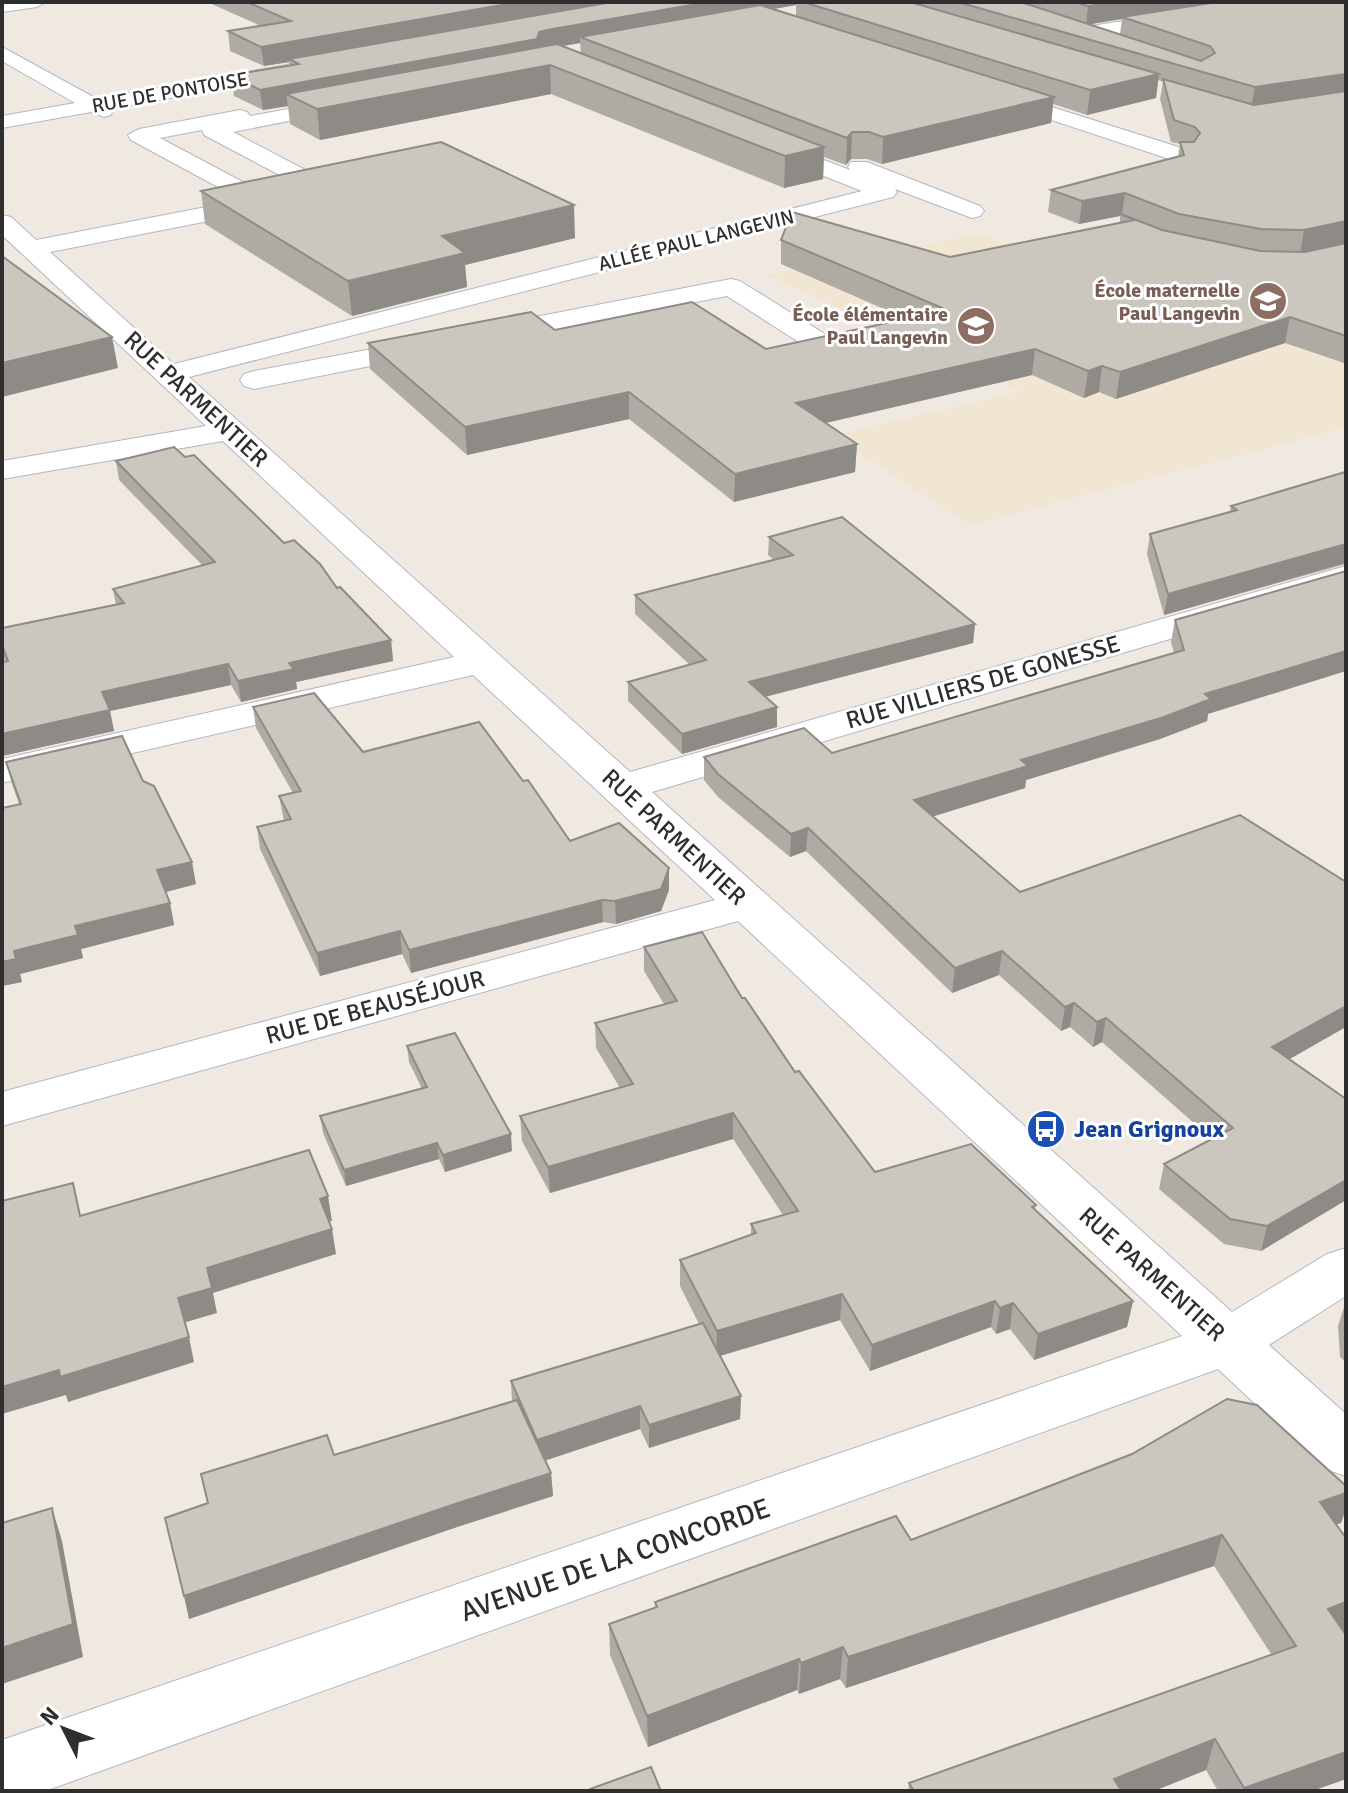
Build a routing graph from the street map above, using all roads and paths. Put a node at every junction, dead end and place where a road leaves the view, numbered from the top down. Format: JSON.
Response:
{"nodes":[{"id":1,"x":37,"y":2,"type":"edge"},
{"id":2,"x":1277,"y":2,"type":"edge"},
{"id":3,"x":2,"y":7,"type":"edge"},
{"id":4,"x":1129,"y":48,"type":"edge"},
{"id":5,"x":2,"y":53,"type":"edge"},
{"id":6,"x":306,"y":67,"type":"edge"},
{"id":7,"x":974,"y":88,"type":"edge"},
{"id":8,"x":93,"y":105,"type":"junction"},
{"id":9,"x":2,"y":122,"type":"edge"},
{"id":10,"x":2,"y":141,"type":"edge"},
{"id":11,"x":1183,"y":156,"type":"edge"},
{"id":12,"x":265,"y":203,"type":"junction"},
{"id":13,"x":972,"y":211,"type":"dead end"},
{"id":14,"x":17,"y":235,"type":"edge"},
{"id":15,"x":821,"y":344,"type":"edge"},
{"id":16,"x":178,"y":383,"type":"junction"},
{"id":17,"x":229,"y":431,"type":"junction"},
{"id":18,"x":2,"y":470,"type":"edge"},
{"id":19,"x":1346,"y":576,"type":"edge"},
{"id":20,"x":484,"y":661,"type":"junction"},
{"id":21,"x":2,"y":771,"type":"edge"},
{"id":22,"x":620,"y":788,"type":"junction"},
{"id":23,"x":747,"y":905,"type":"junction"},
{"id":24,"x":2,"y":1109,"type":"edge"},
{"id":25,"x":1346,"y":1269,"type":"edge"},
{"id":26,"x":1228,"y":1343,"type":"junction"},
{"id":27,"x":1346,"y":1451,"type":"edge"},
{"id":28,"x":2,"y":1773,"type":"edge"}],
"edges":[{"from":1,"to":3,"type":"street"},
{"from":2,"to":4,"type":"street"},
{"from":5,"to":8,"type":"street"},
{"from":6,"to":8,"type":"street","name":"RUE DE PONTOISE"},
{"from":7,"to":11,"type":"street"},
{"from":8,"to":9,"type":"street","name":"RUE DE PONTOISE"},
{"from":8,"to":10,"type":"street"},
{"from":12,"to":12,"type":"street"},
{"from":12,"to":14,"type":"street"},
{"from":13,"to":16,"type":"street","name":"ALLÉE PAUL LANGEVIN"},
{"from":14,"to":16,"type":"street","name":"RUE PARMENTIER"},
{"from":15,"to":16,"type":"street"},
{"from":16,"to":17,"type":"street","name":"RUE PARMENTIER"},
{"from":17,"to":18,"type":"street"},
{"from":17,"to":20,"type":"street","name":"RUE PARMENTIER"},
{"from":19,"to":22,"type":"street","name":"RUE VILLIERS DE GONESSE"},
{"from":20,"to":21,"type":"street"},
{"from":20,"to":22,"type":"street","name":"RUE PARMENTIER"},
{"from":22,"to":23,"type":"street","name":"RUE PARMENTIER"},
{"from":23,"to":24,"type":"street","name":"RUE DE BEAUSÉJOUR"},
{"from":23,"to":26,"type":"street","name":"RUE PARMENTIER"},
{"from":25,"to":26,"type":"street","name":"AVENUE DE LA CONCORDE"},
{"from":26,"to":27,"type":"street","name":"RUE PARMENTIER"},
{"from":26,"to":28,"type":"street","name":"AVENUE DE LA CONCORDE"}]}
